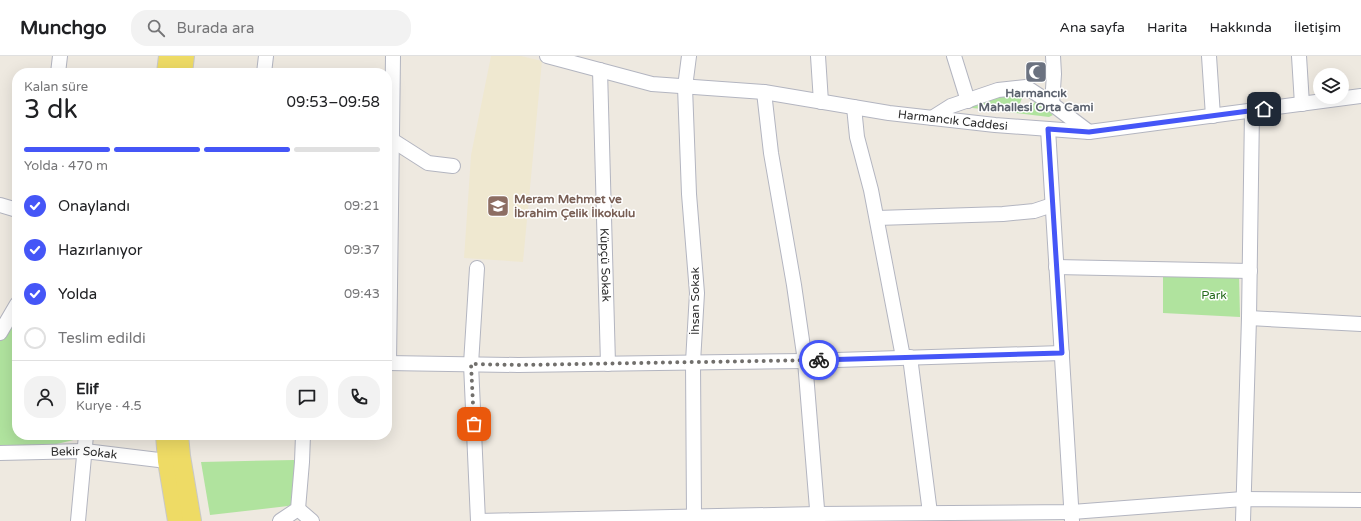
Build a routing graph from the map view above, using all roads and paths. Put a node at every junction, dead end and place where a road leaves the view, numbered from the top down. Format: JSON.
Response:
{"nodes":[{"id":1,"x":60,"y":56,"type":"edge"},
{"id":2,"x":168,"y":56,"type":"edge"},
{"id":3,"x":185,"y":56,"type":"edge"},
{"id":4,"x":266,"y":56,"type":"edge"},
{"id":5,"x":393,"y":56,"type":"edge"},
{"id":6,"x":547,"y":56,"type":"edge"},
{"id":7,"x":689,"y":56,"type":"edge"},
{"id":8,"x":818,"y":56,"type":"edge"},
{"id":9,"x":954,"y":56,"type":"edge"},
{"id":10,"x":1053,"y":56,"type":"edge"},
{"id":11,"x":1209,"y":56,"type":"edge"},
{"id":12,"x":1299,"y":56,"type":"edge"},
{"id":13,"x":59,"y":68,"type":"edge"},
{"id":14,"x":167,"y":68,"type":"edge"},
{"id":15,"x":184,"y":68,"type":"edge"},
{"id":16,"x":265,"y":68,"type":"edge"},
{"id":17,"x":600,"y":70,"type":"junction"},
{"id":18,"x":685,"y":86,"type":"junction"},
{"id":19,"x":764,"y":92,"type":"junction"},
{"id":20,"x":1361,"y":96,"type":"edge"},
{"id":21,"x":968,"y":100,"type":"junction"},
{"id":22,"x":821,"y":102,"type":"junction"},
{"id":23,"x":1052,"y":104,"type":"junction"},
{"id":24,"x":1302,"y":104,"type":"junction"},
{"id":25,"x":854,"y":107,"type":"junction"},
{"id":26,"x":1252,"y":111,"type":"junction"},
{"id":27,"x":1212,"y":116,"type":"junction"},
{"id":28,"x":932,"y":118,"type":"junction"},
{"id":29,"x":1048,"y":129,"type":"junction"},
{"id":30,"x":1089,"y":132,"type":"junction"},
{"id":31,"x":392,"y":140,"type":"joint"},
{"id":32,"x":453,"y":166,"type":"dead end"},
{"id":33,"x":0,"y":205,"type":"edge"},
{"id":34,"x":1052,"y":205,"type":"junction"},
{"id":35,"x":12,"y":209,"type":"edge"},
{"id":36,"x":877,"y":218,"type":"junction"},
{"id":37,"x":1056,"y":267,"type":"junction"},
{"id":38,"x":477,"y":268,"type":"dead end"},
{"id":39,"x":1250,"y":271,"type":"junction"},
{"id":40,"x":12,"y":313,"type":"edge"},
{"id":41,"x":1249,"y":318,"type":"junction"},
{"id":42,"x":1361,"y":324,"type":"edge"},
{"id":43,"x":0,"y":333,"type":"edge"},
{"id":44,"x":1062,"y":353,"type":"junction"},
{"id":45,"x":907,"y":357,"type":"junction"},
{"id":46,"x":805,"y":361,"type":"junction"},
{"id":47,"x":694,"y":362,"type":"junction"},
{"id":48,"x":392,"y":363,"type":"edge"},
{"id":49,"x":471,"y":364,"type":"junction"},
{"id":50,"x":608,"y":364,"type":"junction"},
{"id":51,"x":86,"y":440,"type":"edge"},
{"id":52,"x":165,"y":440,"type":"edge"},
{"id":53,"x":179,"y":440,"type":"edge"},
{"id":54,"x":303,"y":440,"type":"edge"},
{"id":55,"x":85,"y":452,"type":"junction"},
{"id":56,"x":0,"y":453,"type":"edge"},
{"id":57,"x":167,"y":461,"type":"junction"},
{"id":58,"x":1243,"y":499,"type":"junction"},
{"id":59,"x":1361,"y":500,"type":"edge"},
{"id":60,"x":298,"y":509,"type":"junction"},
{"id":61,"x":930,"y":513,"type":"junction"},
{"id":62,"x":1072,"y":516,"type":"edge"},
{"id":63,"x":694,"y":517,"type":"junction"},
{"id":64,"x":818,"y":517,"type":"edge"},
{"id":65,"x":78,"y":521,"type":"edge"},
{"id":66,"x":176,"y":521,"type":"edge"},
{"id":67,"x":192,"y":521,"type":"edge"},
{"id":68,"x":280,"y":521,"type":"edge"},
{"id":69,"x":312,"y":521,"type":"edge"},
{"id":70,"x":478,"y":521,"type":"edge"},
{"id":71,"x":1243,"y":521,"type":"edge"}],
"edges":[{"from":1,"to":13,"type":"street"},
{"from":2,"to":14,"type":"main road"},
{"from":3,"to":15,"type":"main road"},
{"from":4,"to":16,"type":"street"},
{"from":5,"to":31,"type":"street"},
{"from":6,"to":17,"type":"street","name":"Harmancık Caddesi"},
{"from":7,"to":18,"type":"street","name":"İhsan Sokak"},
{"from":8,"to":22,"type":"street"},
{"from":9,"to":21,"type":"street"},
{"from":10,"to":23,"type":"street"},
{"from":11,"to":27,"type":"street"},
{"from":12,"to":24,"type":"street"},
{"from":17,"to":18,"type":"street","name":"Harmancık Caddesi"},
{"from":17,"to":50,"type":"street","name":"Küpçü Sokak"},
{"from":18,"to":19,"type":"street","name":"Harmancık Caddesi"},
{"from":18,"to":47,"type":"street","name":"İhsan Sokak"},
{"from":19,"to":22,"type":"street","name":"Harmancık Caddesi"},
{"from":19,"to":46,"type":"street"},
{"from":20,"to":24,"type":"street","name":"Harmancık Caddesi"},
{"from":21,"to":23,"type":"street"},
{"from":21,"to":28,"type":"street"},
{"from":22,"to":25,"type":"street","name":"Harmancık Caddesi"},
{"from":23,"to":30,"type":"street"},
{"from":24,"to":26,"type":"street","name":"Harmancık Caddesi"},
{"from":25,"to":28,"type":"street","name":"Harmancık Caddesi"},
{"from":25,"to":36,"type":"street"},
{"from":26,"to":27,"type":"street","name":"Harmancık Caddesi"},
{"from":26,"to":39,"type":"street"},
{"from":27,"to":30,"type":"street","name":"Harmancık Caddesi"},
{"from":28,"to":29,"type":"street","name":"Harmancık Caddesi"},
{"from":29,"to":30,"type":"street","name":"Harmancık Caddesi"},
{"from":29,"to":34,"type":"street"},
{"from":31,"to":32,"type":"street"},
{"from":33,"to":35,"type":"street"},
{"from":34,"to":36,"type":"street"},
{"from":34,"to":37,"type":"street"},
{"from":36,"to":45,"type":"street"},
{"from":37,"to":39,"type":"street"},
{"from":37,"to":44,"type":"street"},
{"from":38,"to":49,"type":"street"},
{"from":39,"to":41,"type":"street"},
{"from":40,"to":43,"type":"street"},
{"from":41,"to":42,"type":"street"},
{"from":41,"to":58,"type":"street"},
{"from":44,"to":45,"type":"street"},
{"from":44,"to":62,"type":"street"},
{"from":45,"to":46,"type":"street"},
{"from":45,"to":61,"type":"street"},
{"from":46,"to":47,"type":"street"},
{"from":46,"to":64,"type":"street"},
{"from":47,"to":50,"type":"street"},
{"from":47,"to":63,"type":"street","name":"İhsan Sokak"},
{"from":48,"to":49,"type":"street"},
{"from":49,"to":50,"type":"street"},
{"from":49,"to":70,"type":"street"},
{"from":51,"to":55,"type":"street"},
{"from":52,"to":57,"type":"main road"},
{"from":53,"to":67,"type":"main road"},
{"from":54,"to":60,"type":"street"},
{"from":55,"to":56,"type":"street","name":"Bekir Sokak"},
{"from":55,"to":57,"type":"street","name":"Bekir Sokak"},
{"from":55,"to":65,"type":"street"},
{"from":57,"to":66,"type":"main road"},
{"from":58,"to":59,"type":"street"},
{"from":58,"to":62,"type":"street"},
{"from":58,"to":71,"type":"street"},
{"from":60,"to":68,"type":"street"},
{"from":60,"to":69,"type":"street"},
{"from":61,"to":62,"type":"street"},
{"from":61,"to":64,"type":"street"},
{"from":63,"to":64,"type":"street"},
{"from":63,"to":70,"type":"street"}]}
